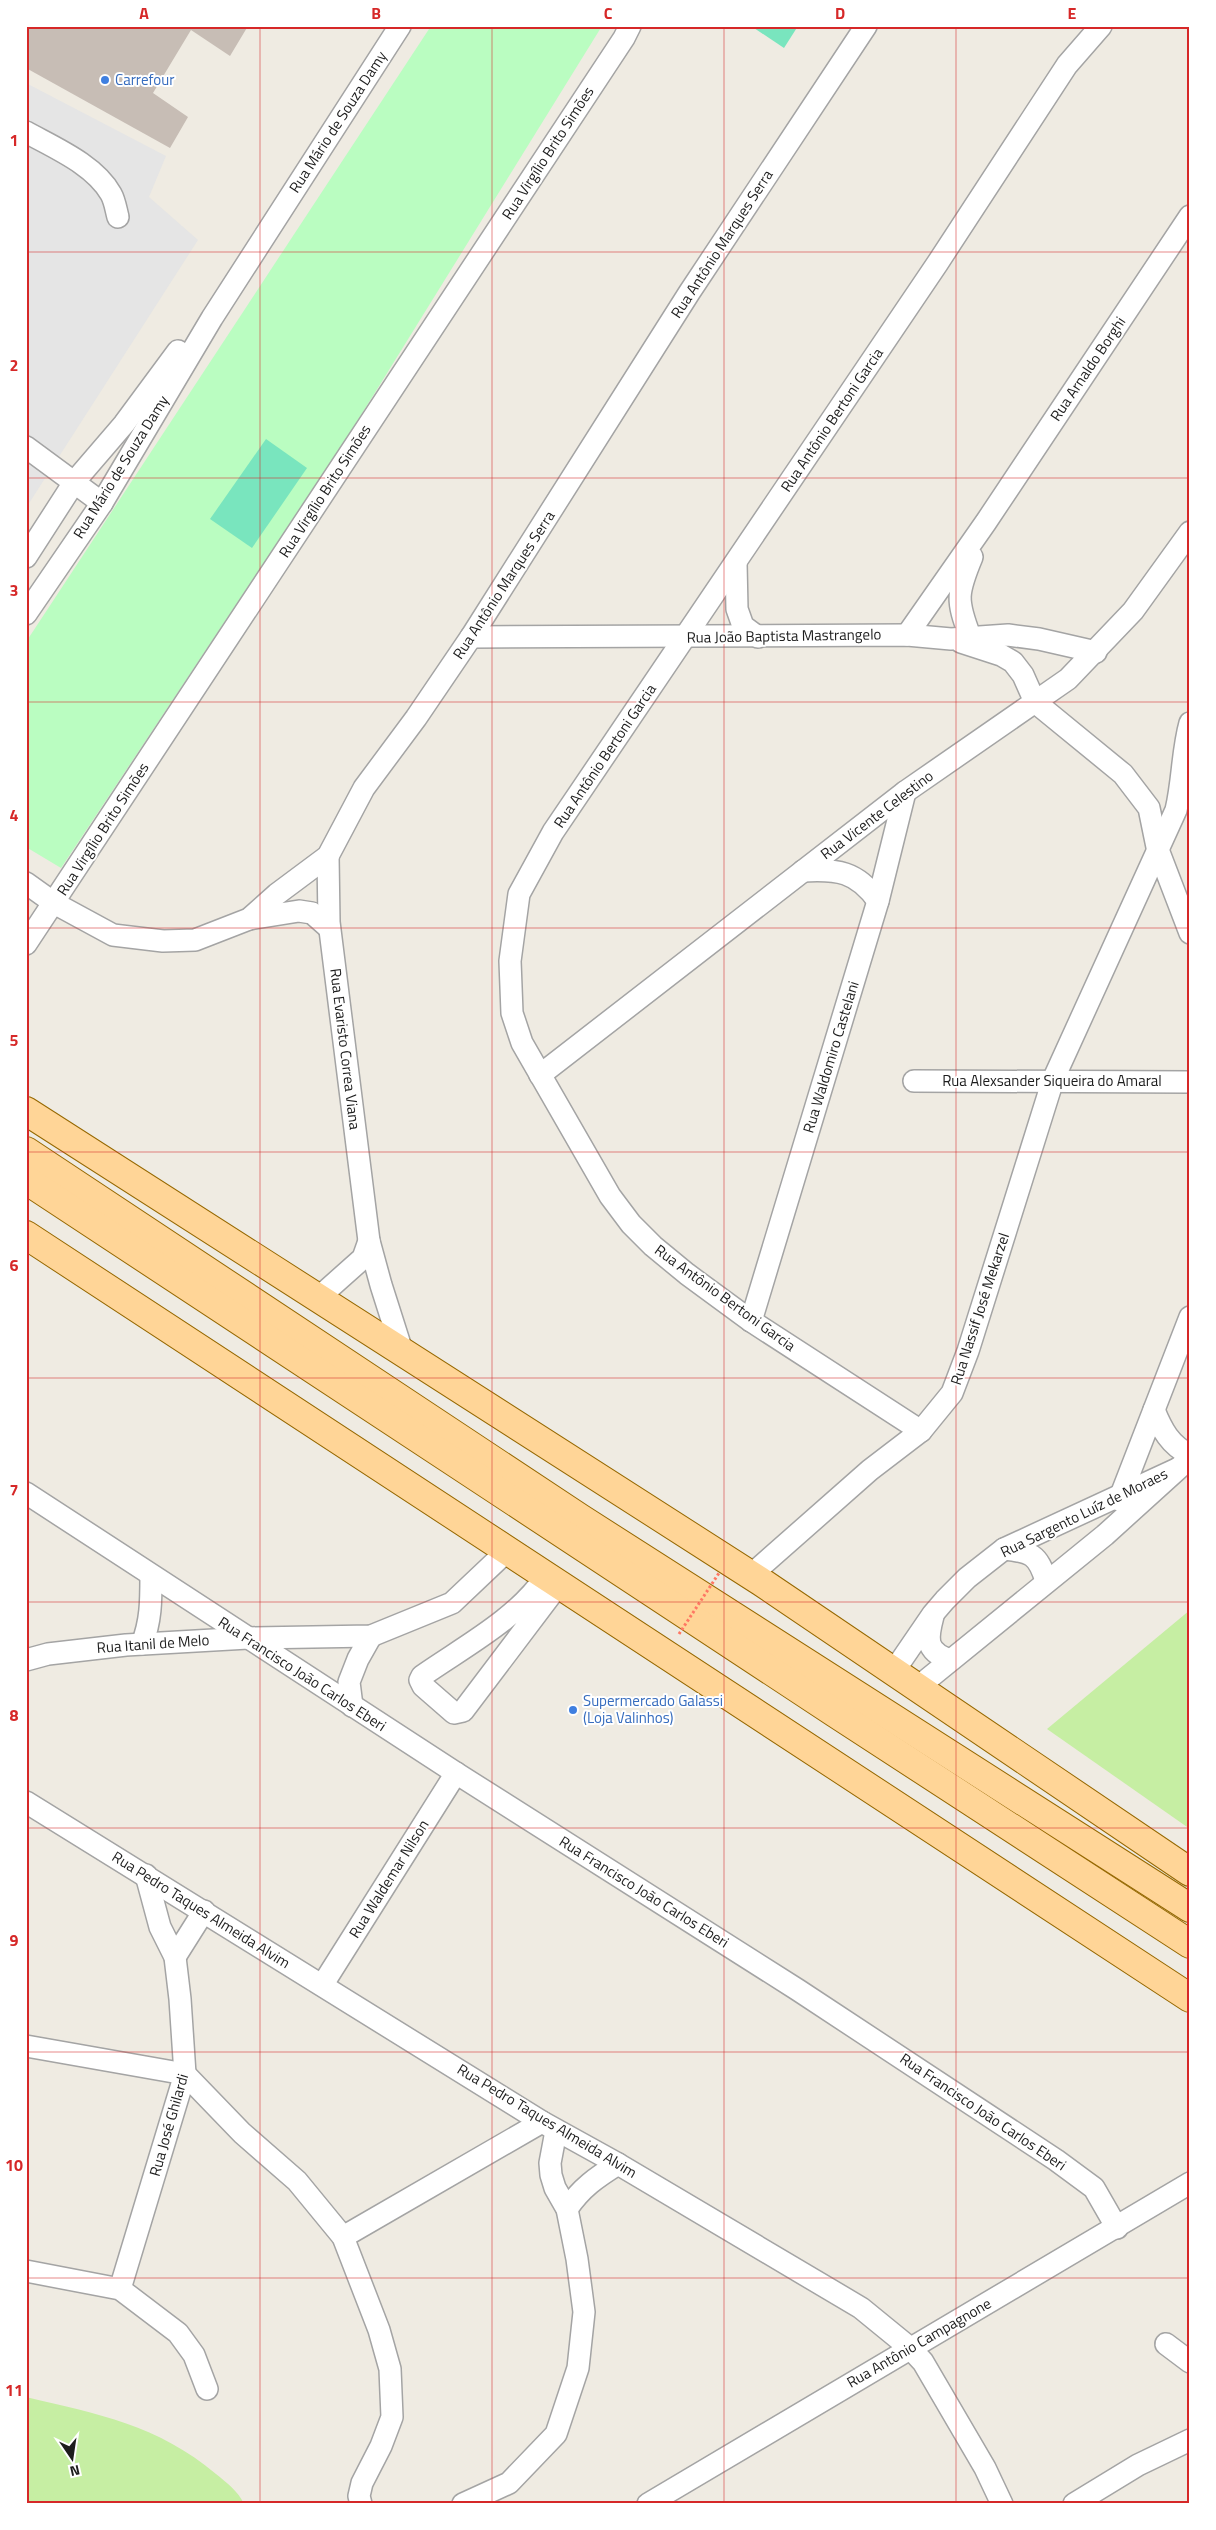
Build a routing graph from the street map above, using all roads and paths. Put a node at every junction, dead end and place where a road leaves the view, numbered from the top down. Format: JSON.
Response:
{"nodes":[{"id":1,"x":400,"y":26,"type":"edge"},
{"id":2,"x":866,"y":26,"type":"edge"},
{"id":3,"x":1101,"y":26,"type":"edge"},
{"id":4,"x":627,"y":32,"type":"edge"},
{"id":5,"x":26,"y":132,"type":"edge"},
{"id":6,"x":1190,"y":216,"type":"edge"},
{"id":7,"x":118,"y":217,"type":"dead end"},
{"id":8,"x":212,"y":318,"type":"junction"},
{"id":9,"x":26,"y":447,"type":"edge"},
{"id":10,"x":75,"y":481,"type":"junction"},
{"id":11,"x":102,"y":503,"type":"junction"},
{"id":12,"x":986,"y":522,"type":"junction"},
{"id":13,"x":1190,"y":532,"type":"edge"},
{"id":14,"x":26,"y":557,"type":"edge"},
{"id":15,"x":736,"y":562,"type":"junction"},
{"id":16,"x":26,"y":614,"type":"edge"},
{"id":17,"x":907,"y":634,"type":"junction"},
{"id":18,"x":471,"y":637,"type":"junction"},
{"id":19,"x":758,"y":637,"type":"junction"},
{"id":20,"x":960,"y":637,"type":"junction"},
{"id":21,"x":686,"y":638,"type":"junction"},
{"id":22,"x":1096,"y":652,"type":"junction"},
{"id":23,"x":1035,"y":702,"type":"junction"},
{"id":24,"x":1190,"y":723,"type":"edge"},
{"id":25,"x":905,"y":792,"type":"junction"},
{"id":26,"x":1157,"y":847,"type":"junction"},
{"id":27,"x":328,"y":856,"type":"junction"},
{"id":28,"x":803,"y":871,"type":"junction"},
{"id":29,"x":26,"y":883,"type":"edge"},
{"id":30,"x":878,"y":902,"type":"junction"},
{"id":31,"x":54,"y":903,"type":"junction"},
{"id":32,"x":249,"y":919,"type":"junction"},
{"id":33,"x":329,"y":928,"type":"junction"},
{"id":34,"x":1190,"y":933,"type":"edge"},
{"id":35,"x":26,"y":944,"type":"edge"},
{"id":36,"x":540,"y":1075,"type":"junction"},
{"id":37,"x":1053,"y":1080,"type":"junction"},
{"id":38,"x":914,"y":1081,"type":"dead end"},
{"id":39,"x":1190,"y":1082,"type":"edge"},
{"id":40,"x":26,"y":1112,"type":"edge"},
{"id":41,"x":26,"y":1151,"type":"edge"},
{"id":42,"x":26,"y":1180,"type":"edge"},
{"id":43,"x":26,"y":1235,"type":"edge"},
{"id":44,"x":369,"y":1241,"type":"junction"},
{"id":45,"x":317,"y":1299,"type":"junction"},
{"id":46,"x":1190,"y":1317,"type":"edge"},
{"id":47,"x":751,"y":1321,"type":"junction"},
{"id":48,"x":402,"y":1351,"type":"junction"},
{"id":49,"x":1154,"y":1410,"type":"junction"},
{"id":50,"x":921,"y":1431,"type":"junction"},
{"id":51,"x":1186,"y":1461,"type":"edge"},
{"id":52,"x":26,"y":1493,"type":"edge"},
{"id":53,"x":1122,"y":1493,"type":"junction"},
{"id":54,"x":1105,"y":1535,"type":"junction"},
{"id":55,"x":1004,"y":1549,"type":"junction"},
{"id":56,"x":507,"y":1551,"type":"junction"},
{"id":57,"x":719,"y":1573,"type":"dead end"},
{"id":58,"x":751,"y":1575,"type":"junction"},
{"id":59,"x":151,"y":1576,"type":"junction"},
{"id":60,"x":552,"y":1580,"type":"junction"},
{"id":61,"x":1046,"y":1581,"type":"junction"},
{"id":62,"x":933,"y":1614,"type":"junction"},
{"id":63,"x":679,"y":1634,"type":"dead end"},
{"id":64,"x":371,"y":1636,"type":"junction"},
{"id":65,"x":248,"y":1638,"type":"junction"},
{"id":66,"x":142,"y":1644,"type":"junction"},
{"id":67,"x":26,"y":1660,"type":"edge"},
{"id":68,"x":950,"y":1660,"type":"junction"},
{"id":69,"x":894,"y":1671,"type":"junction"},
{"id":70,"x":918,"y":1687,"type":"junction"},
{"id":71,"x":352,"y":1706,"type":"junction"},
{"id":72,"x":456,"y":1773,"type":"junction"},
{"id":73,"x":26,"y":1802,"type":"edge"},
{"id":74,"x":1190,"y":1872,"type":"edge"},
{"id":75,"x":146,"y":1875,"type":"junction"},
{"id":76,"x":1190,"y":1908,"type":"edge"},
{"id":77,"x":204,"y":1911,"type":"junction"},
{"id":78,"x":1190,"y":1944,"type":"edge"},
{"id":79,"x":175,"y":1957,"type":"junction"},
{"id":80,"x":1156,"y":1976,"type":"junction"},
{"id":81,"x":323,"y":1984,"type":"junction"},
{"id":82,"x":1190,"y":1990,"type":"edge"},
{"id":83,"x":1190,"y":1998,"type":"edge"},
{"id":84,"x":26,"y":2046,"type":"edge"},
{"id":85,"x":186,"y":2074,"type":"junction"},
{"id":86,"x":549,"y":2127,"type":"junction"},
{"id":87,"x":618,"y":2164,"type":"junction"},
{"id":88,"x":1190,"y":2183,"type":"edge"},
{"id":89,"x":567,"y":2209,"type":"junction"},
{"id":90,"x":1117,"y":2228,"type":"junction"},
{"id":91,"x":343,"y":2237,"type":"junction"},
{"id":92,"x":26,"y":2271,"type":"edge"},
{"id":93,"x":120,"y":2289,"type":"junction"},
{"id":94,"x":1166,"y":2344,"type":"dead end"},
{"id":95,"x":910,"y":2348,"type":"junction"},
{"id":96,"x":1190,"y":2362,"type":"edge"},
{"id":97,"x":207,"y":2389,"type":"dead end"},
{"id":98,"x":1190,"y":2440,"type":"edge"},
{"id":99,"x":1106,"y":2495,"type":"edge"},
{"id":100,"x":361,"y":2504,"type":"edge"},
{"id":101,"x":463,"y":2504,"type":"edge"},
{"id":102,"x":648,"y":2504,"type":"edge"},
{"id":103,"x":1002,"y":2504,"type":"edge"},
{"id":104,"x":1074,"y":2504,"type":"edge"}],
"edges":[{"from":1,"to":8,"type":"street","name":"Rua Mário de Souza Damy"},
{"from":2,"to":18,"type":"street","name":"Rua Antônio Marques Serra"},
{"from":3,"to":15,"type":"street","name":"Rua Antônio Bertoni Garcia"},
{"from":4,"to":31,"type":"street","name":"Rua Virgílio Brito Simões"},
{"from":5,"to":7,"type":"street"},
{"from":6,"to":12,"type":"street","name":"Rua Arnaldo Borghi"},
{"from":8,"to":10,"type":"street","name":"Rua Mário de Souza Damy"},
{"from":8,"to":11,"type":"street","name":"Rua Mário de Souza Damy"},
{"from":9,"to":10,"type":"street"},
{"from":10,"to":11,"type":"street"},
{"from":10,"to":14,"type":"street","name":"Rua Mário de Souza Damy"},
{"from":11,"to":16,"type":"street","name":"Rua Mário de Souza Damy"},
{"from":12,"to":17,"type":"street","name":"Rua Arnaldo Borghi"},
{"from":12,"to":20,"type":"street","name":"Rua Arnaldo Borghi"},
{"from":13,"to":22,"type":"street","name":"Rua Vicente Celestino"},
{"from":15,"to":19,"type":"street"},
{"from":15,"to":21,"type":"street","name":"Rua Antônio Bertoni Garcia"},
{"from":17,"to":19,"type":"street","name":"Rua João Baptista Mastrangelo"},
{"from":17,"to":20,"type":"street","name":"Rua João Baptista Mastrangelo"},
{"from":18,"to":21,"type":"street","name":"Rua João Baptista Mastrangelo"},
{"from":18,"to":27,"type":"street","name":"Rua Antônio Marques Serra"},
{"from":19,"to":21,"type":"street","name":"Rua João Baptista Mastrangelo"},
{"from":20,"to":22,"type":"street","name":"Rua João Baptista Mastrangelo"},
{"from":20,"to":23,"type":"street"},
{"from":21,"to":36,"type":"street","name":"Rua Antônio Bertoni Garcia"},
{"from":22,"to":23,"type":"street","name":"Rua Vicente Celestino"},
{"from":23,"to":25,"type":"street","name":"Rua Vicente Celestino"},
{"from":23,"to":26,"type":"street"},
{"from":24,"to":26,"type":"street","name":"Rua Nassif José Mekarzel"},
{"from":25,"to":28,"type":"street","name":"Rua Vicente Celestino"},
{"from":25,"to":30,"type":"street","name":"Rua Waldomiro Castelani"},
{"from":26,"to":34,"type":"street"},
{"from":26,"to":37,"type":"street","name":"Rua Nassif José Mekarzel"},
{"from":27,"to":32,"type":"street","name":"Rua Antônio Marques Serra"},
{"from":27,"to":33,"type":"street","name":"Rua Evaristo Correa Viana"},
{"from":28,"to":30,"type":"street"},
{"from":28,"to":36,"type":"street","name":"Rua Vicente Celestino"},
{"from":29,"to":31,"type":"street","name":"Rua Antônio Marques Serra"},
{"from":30,"to":47,"type":"street","name":"Rua Waldomiro Castelani"},
{"from":31,"to":32,"type":"street","name":"Rua Antônio Marques Serra"},
{"from":31,"to":35,"type":"street","name":"Rua Virgílio Brito Simões"},
{"from":32,"to":33,"type":"street"},
{"from":33,"to":44,"type":"street","name":"Rua Evaristo Correa Viana"},
{"from":36,"to":47,"type":"street","name":"Rua Antônio Bertoni Garcia"},
{"from":37,"to":38,"type":"street","name":"Rua Alexsander Siqueira do Amaral"},
{"from":37,"to":39,"type":"street","name":"Rua Alexsander Siqueira do Amaral"},
{"from":37,"to":50,"type":"street","name":"Rua Nassif José Mekarzel"},
{"from":40,"to":45,"type":"main road"},
{"from":41,"to":76,"type":"main road"},
{"from":42,"to":78,"type":"main road"},
{"from":43,"to":56,"type":"main road"},
{"from":44,"to":45,"type":"street"},
{"from":44,"to":48,"type":"street","name":"Rua Evaristo Correa Viana"},
{"from":45,"to":48,"type":"main road"},
{"from":46,"to":49,"type":"street"},
{"from":47,"to":50,"type":"street","name":"Rua Antônio Bertoni Garcia"},
{"from":48,"to":58,"type":"main road"},
{"from":49,"to":51,"type":"street"},
{"from":49,"to":53,"type":"street"},
{"from":50,"to":58,"type":"street","name":"Rua Nassif José Mekarzel"},
{"from":51,"to":53,"type":"street","name":"Rua Sargento Luíz de Moraes"},
{"from":51,"to":54,"type":"street","name":"Rua Sargento Luíz de Moraes"},
{"from":52,"to":59,"type":"street","name":"Rua Francisco João Carlos Eberi"},
{"from":53,"to":54,"type":"street"},
{"from":53,"to":55,"type":"street","name":"Rua Sargento Luíz de Moraes"},
{"from":54,"to":61,"type":"street","name":"Rua Sargento Luíz de Moraes"},
{"from":55,"to":61,"type":"street"},
{"from":55,"to":62,"type":"street","name":"Rua Sargento Luíz de Moraes"},
{"from":56,"to":60,"type":"main road"},
{"from":56,"to":64,"type":"street","name":"Rua Itanil de Melo"},
{"from":57,"to":63,"type":"path","bridge":true},
{"from":58,"to":69,"type":"main road"},
{"from":59,"to":65,"type":"street","name":"Rua Francisco João Carlos Eberi"},
{"from":59,"to":66,"type":"street"},
{"from":60,"to":60,"type":"street"},
{"from":60,"to":80,"type":"main road"},
{"from":61,"to":68,"type":"street","name":"Rua Sargento Luíz de Moraes"},
{"from":62,"to":68,"type":"street"},
{"from":62,"to":69,"type":"street","name":"Rua Sargento Luíz de Moraes"},
{"from":64,"to":65,"type":"street","name":"Rua Itanil de Melo"},
{"from":64,"to":71,"type":"street"},
{"from":65,"to":66,"type":"street","name":"Rua Itanil de Melo"},
{"from":65,"to":71,"type":"street","name":"Rua Francisco João Carlos Eberi"},
{"from":66,"to":67,"type":"street","name":"Rua Itanil de Melo"},
{"from":68,"to":70,"type":"street","name":"Rua Sargento Luíz de Moraes"},
{"from":69,"to":70,"type":"main road"},
{"from":70,"to":74,"type":"main road"},
{"from":71,"to":72,"type":"street","name":"Rua Francisco João Carlos Eberi"},
{"from":72,"to":81,"type":"street","name":"Rua Waldemar Nilson"},
{"from":72,"to":90,"type":"street","name":"Rua Francisco João Carlos Eberi"},
{"from":73,"to":75,"type":"street","name":"Rua Pedro Taques Almeida Alvim"},
{"from":75,"to":77,"type":"street","name":"Rua Pedro Taques Almeida Alvim"},
{"from":75,"to":79,"type":"street","name":"Rua José Ghilardi"},
{"from":77,"to":79,"type":"street"},
{"from":77,"to":81,"type":"street","name":"Rua Pedro Taques Almeida Alvim"},
{"from":79,"to":85,"type":"street","name":"Rua José Ghilardi"},
{"from":80,"to":82,"type":"main road"},
{"from":80,"to":83,"type":"main road"},
{"from":81,"to":86,"type":"street","name":"Rua Pedro Taques Almeida Alvim"},
{"from":84,"to":85,"type":"street"},
{"from":85,"to":91,"type":"street"},
{"from":85,"to":93,"type":"street","name":"Rua José Ghilardi"},
{"from":86,"to":87,"type":"street","name":"Rua Pedro Taques Almeida Alvim"},
{"from":86,"to":89,"type":"street"},
{"from":86,"to":91,"type":"street"},
{"from":87,"to":89,"type":"street"},
{"from":87,"to":95,"type":"street","name":"Rua Pedro Taques Almeida Alvim"},
{"from":88,"to":90,"type":"street","name":"Rua Antônio Campagnone"},
{"from":89,"to":101,"type":"street"},
{"from":90,"to":95,"type":"street","name":"Rua Antônio Campagnone"},
{"from":91,"to":100,"type":"street"},
{"from":92,"to":93,"type":"street"},
{"from":93,"to":97,"type":"street"},
{"from":94,"to":96,"type":"street"},
{"from":95,"to":102,"type":"street","name":"Rua Antônio Campagnone"},
{"from":95,"to":103,"type":"street","name":"Rua Pedro Taques Almeida Alvim"},
{"from":98,"to":99,"type":"street"},
{"from":99,"to":104,"type":"street"}]}
